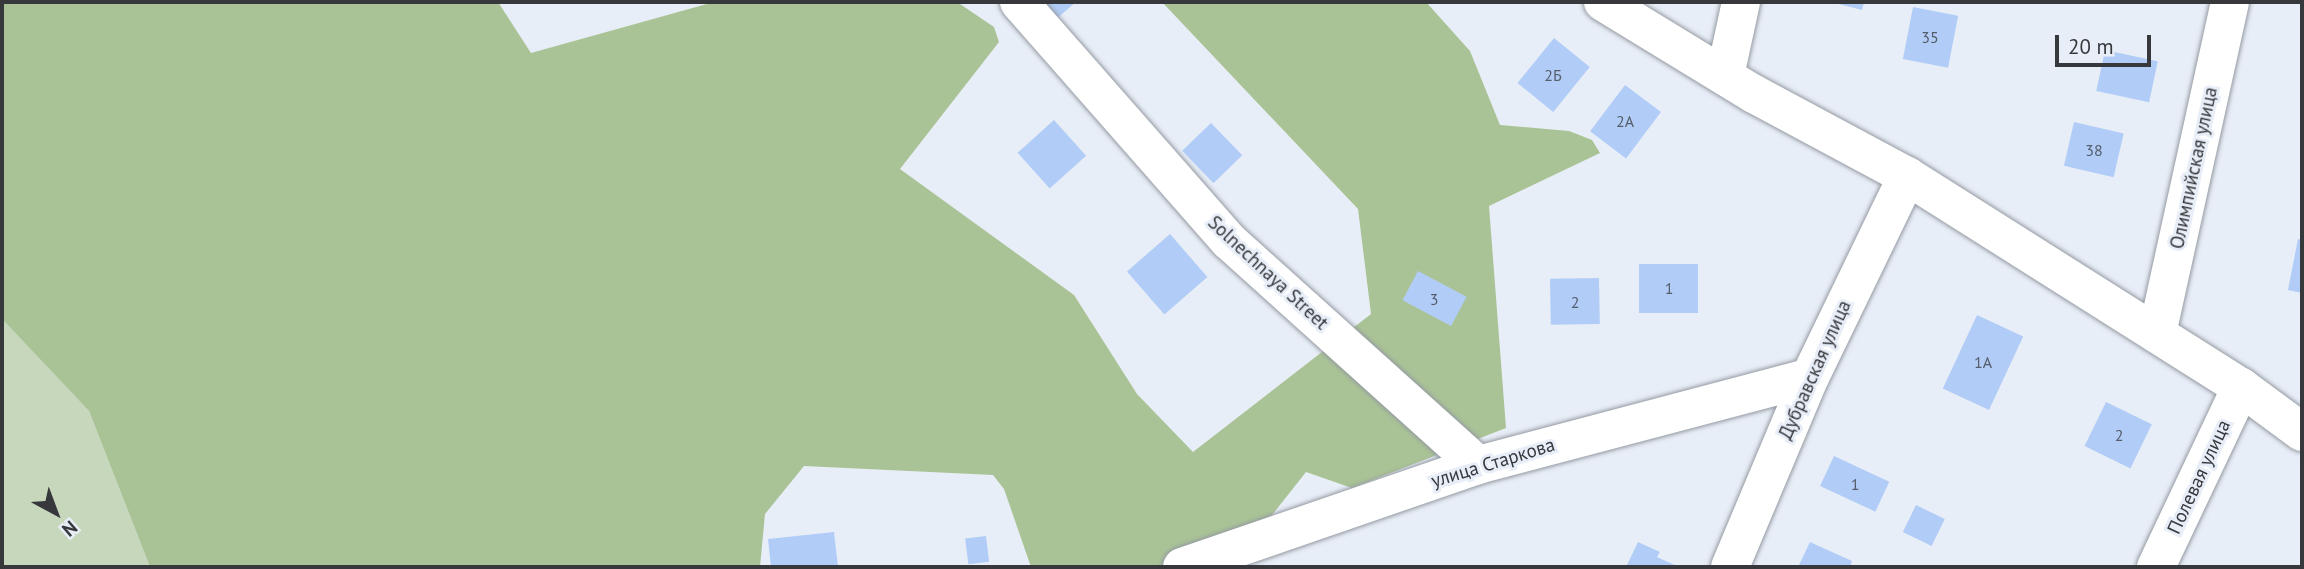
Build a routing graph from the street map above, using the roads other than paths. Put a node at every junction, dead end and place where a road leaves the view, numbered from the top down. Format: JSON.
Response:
{"nodes":[{"id":1,"x":1019,"y":2,"type":"edge"},
{"id":2,"x":1603,"y":2,"type":"edge"},
{"id":3,"x":1741,"y":2,"type":"edge"},
{"id":4,"x":2230,"y":2,"type":"edge"},
{"id":5,"x":1725,"y":76,"type":"junction"},
{"id":6,"x":1907,"y":176,"type":"junction"},
{"id":7,"x":2157,"y":334,"type":"junction"},
{"id":8,"x":1810,"y":377,"type":"junction"},
{"id":9,"x":2241,"y":387,"type":"junction"},
{"id":10,"x":2302,"y":432,"type":"edge"},
{"id":11,"x":1478,"y":465,"type":"junction"},
{"id":12,"x":1182,"y":567,"type":"edge"},
{"id":13,"x":1730,"y":567,"type":"edge"},
{"id":14,"x":2156,"y":567,"type":"edge"}],
"edges":[{"from":1,"to":11,"type":"street","name":"Solnechnaya Street"},
{"from":2,"to":5,"type":"street"},
{"from":3,"to":5,"type":"street"},
{"from":4,"to":7,"type":"street","name":"Олимпийская улица"},
{"from":5,"to":6,"type":"street"},
{"from":6,"to":7,"type":"street"},
{"from":6,"to":8,"type":"street","name":"Дубравская улица"},
{"from":7,"to":9,"type":"street"},
{"from":8,"to":11,"type":"street","name":"улица Старкова"},
{"from":8,"to":13,"type":"street","name":"Дубравская улица"},
{"from":9,"to":10,"type":"street"},
{"from":9,"to":14,"type":"street","name":"Полевая улица"},
{"from":11,"to":12,"type":"street","name":"улица Старкова"}]}
